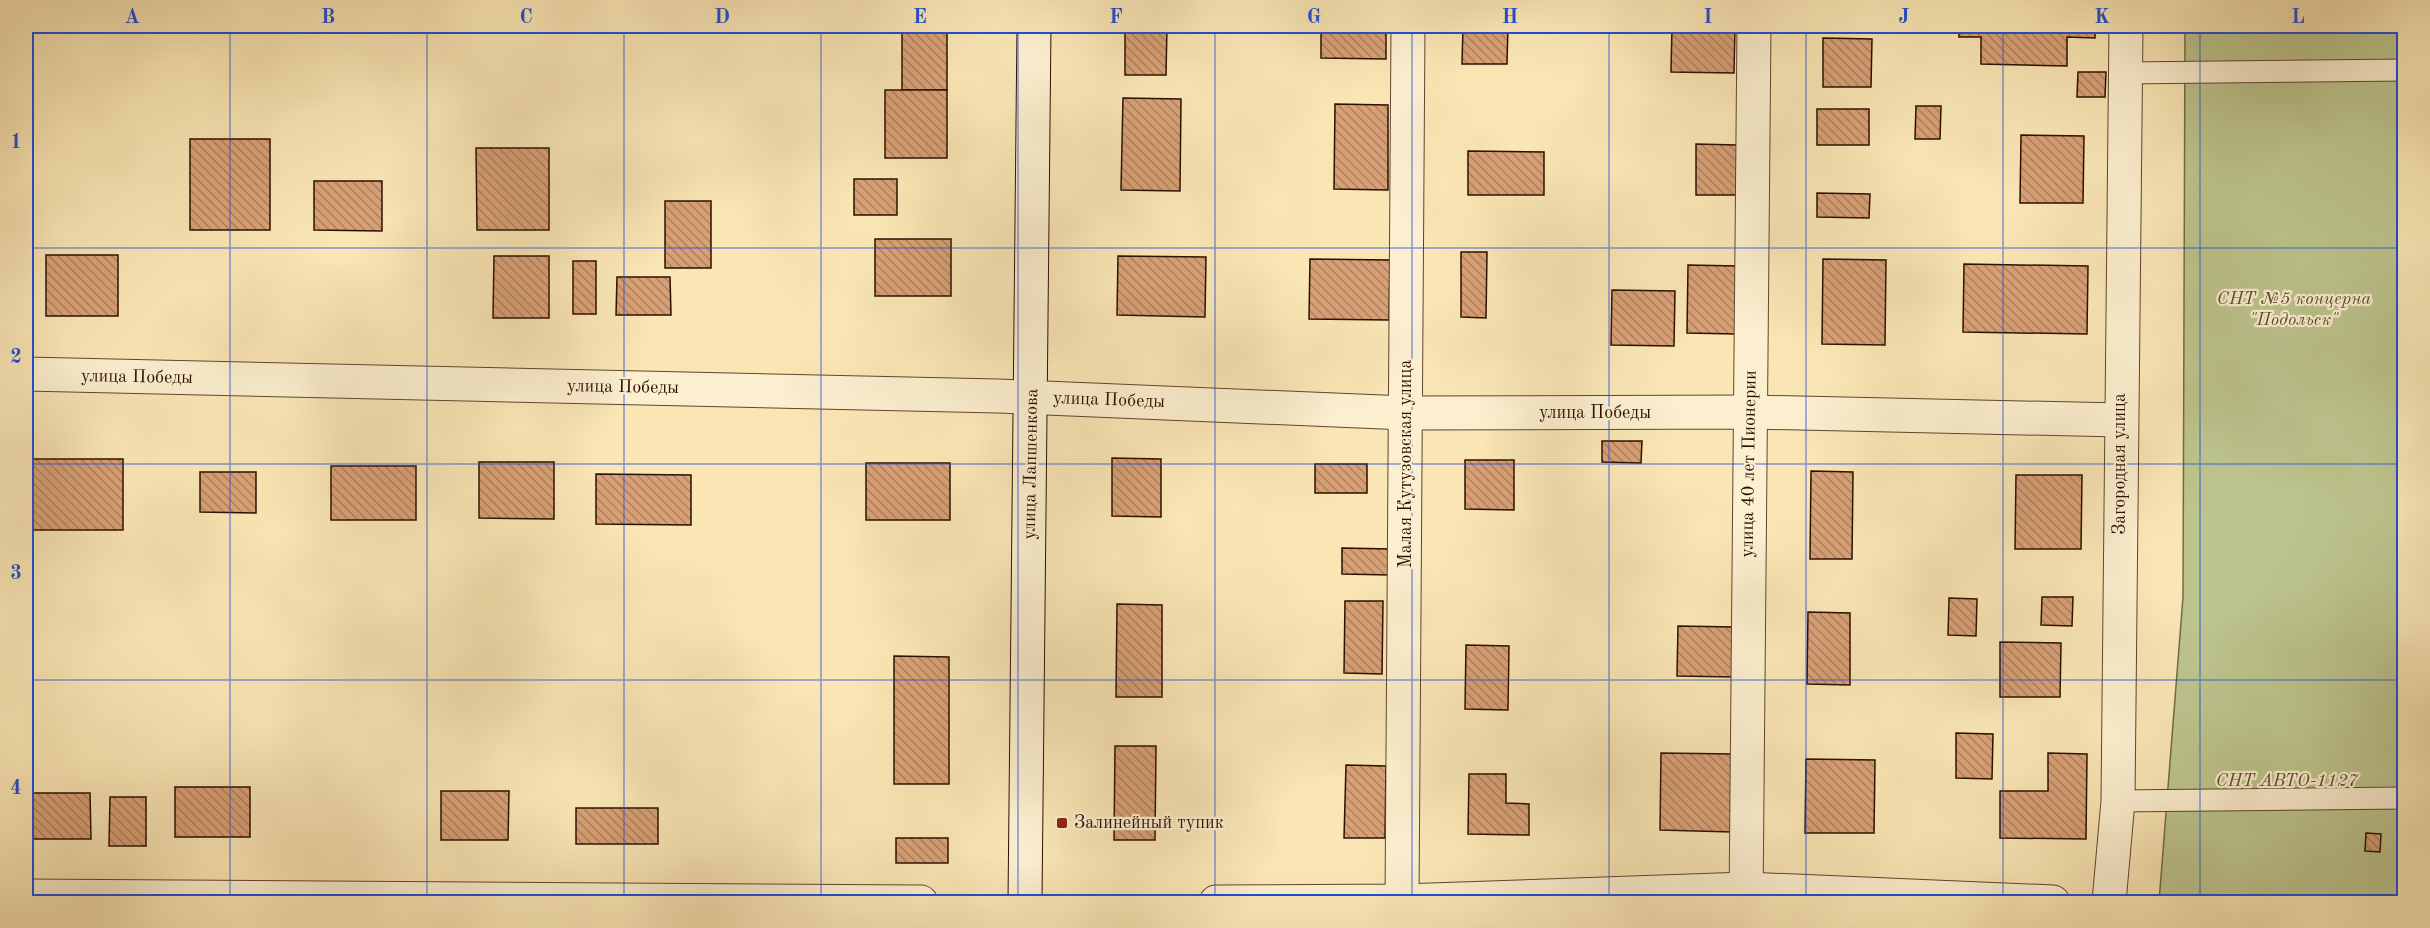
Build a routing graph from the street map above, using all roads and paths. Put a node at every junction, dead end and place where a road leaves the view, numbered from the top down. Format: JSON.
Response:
{"nodes":[{"id":1,"x":1034,"y":26,"type":"edge"},
{"id":2,"x":1408,"y":26,"type":"edge"},
{"id":3,"x":1754,"y":26,"type":"edge"},
{"id":4,"x":2126,"y":26,"type":"edge"},
{"id":5,"x":2404,"y":70,"type":"edge"},
{"id":6,"x":2125,"y":73,"type":"junction"},
{"id":7,"x":26,"y":374,"type":"edge"},
{"id":8,"x":1032,"y":397,"type":"junction"},
{"id":9,"x":1749,"y":412,"type":"junction"},
{"id":10,"x":1406,"y":413,"type":"junction"},
{"id":11,"x":2120,"y":420,"type":"junction"},
{"id":12,"x":2404,"y":798,"type":"edge"},
{"id":13,"x":2118,"y":801,"type":"junction"},
{"id":14,"x":26,"y":896,"type":"edge"},
{"id":15,"x":1746,"y":896,"type":"edge"},
{"id":16,"x":1402,"y":902,"type":"edge"},
{"id":17,"x":921,"y":903,"type":"edge"},
{"id":18,"x":1025,"y":903,"type":"edge"},
{"id":19,"x":1216,"y":903,"type":"edge"},
{"id":20,"x":2053,"y":903,"type":"edge"},
{"id":21,"x":2109,"y":903,"type":"edge"}],
"edges":[{"from":1,"to":8,"type":"street","name":"улица Лапшенкова"},
{"from":2,"to":10,"type":"street","name":"Малая Кутузовская улица"},
{"from":3,"to":9,"type":"street","name":"улица 40 лет Пионерии"},
{"from":4,"to":6,"type":"street","name":"Загородная улица"},
{"from":5,"to":6,"type":"lane"},
{"from":6,"to":11,"type":"street","name":"Загородная улица"},
{"from":7,"to":8,"type":"street","name":"улица Победы"},
{"from":8,"to":10,"type":"street","name":"улица Победы"},
{"from":8,"to":18,"type":"street","name":"улица Лапшенкова"},
{"from":9,"to":10,"type":"street","name":"улица Победы"},
{"from":9,"to":11,"type":"street","name":"улица Победы"},
{"from":9,"to":15,"type":"street","name":"улица 40 лет Пионерии"},
{"from":10,"to":16,"type":"street","name":"Малая Кутузовская улица"},
{"from":11,"to":13,"type":"street","name":"Загородная улица"},
{"from":12,"to":13,"type":"lane"},
{"from":13,"to":21,"type":"street","name":"Загородная улица"},
{"from":14,"to":17,"type":"street"},
{"from":15,"to":16,"type":"street"},
{"from":15,"to":20,"type":"street"},
{"from":16,"to":19,"type":"street"}]}
